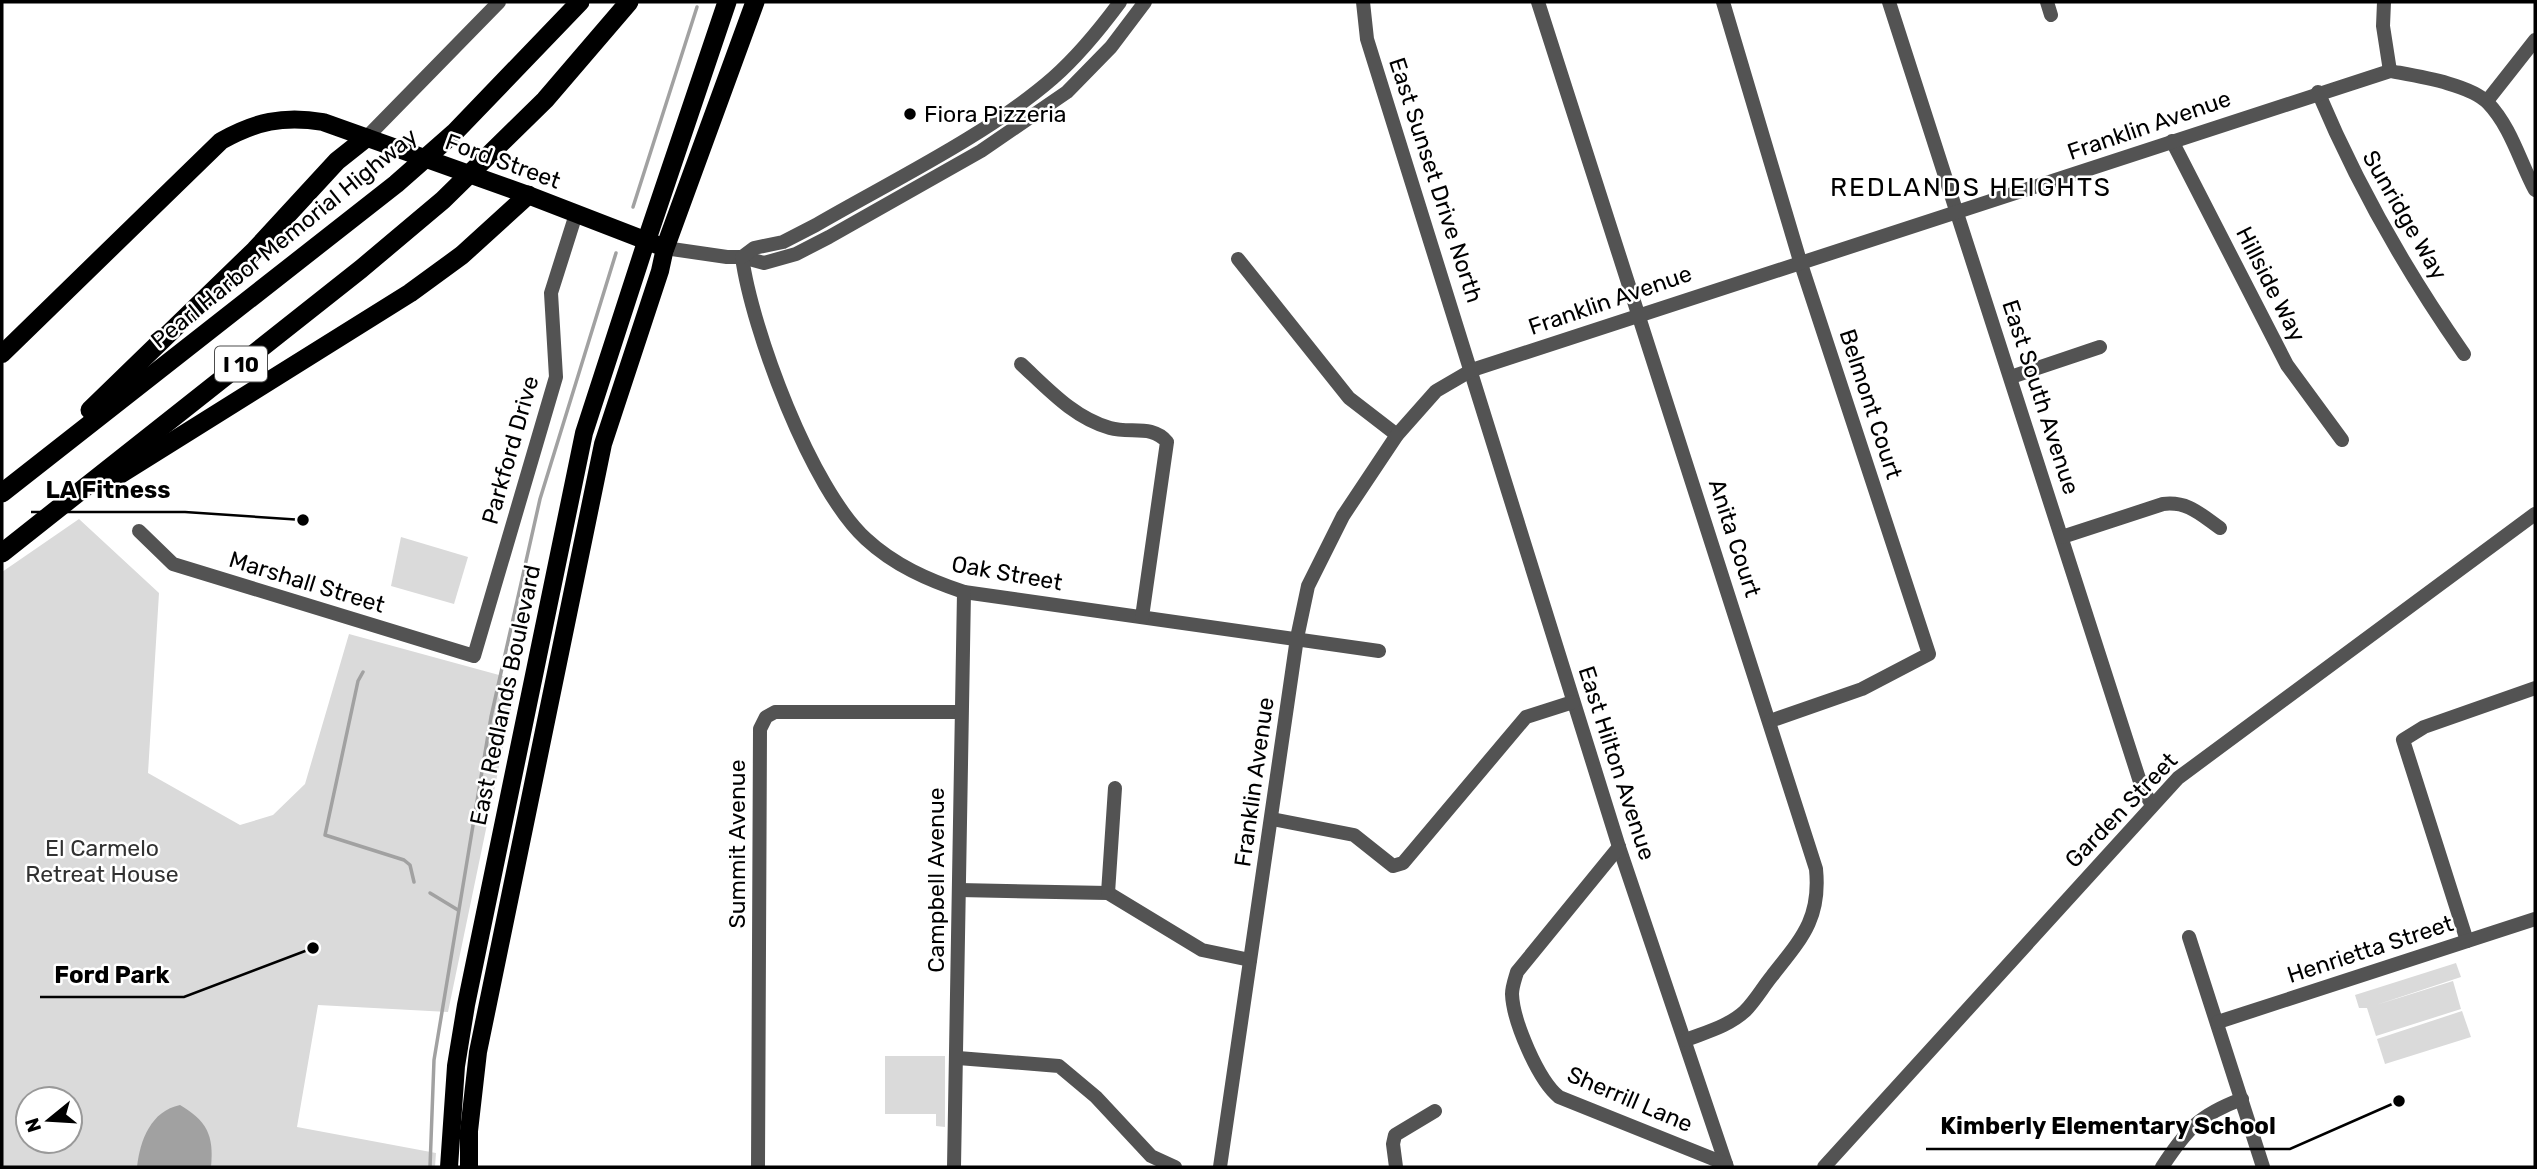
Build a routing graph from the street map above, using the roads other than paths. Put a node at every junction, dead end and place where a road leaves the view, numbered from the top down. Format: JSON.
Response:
{"nodes":[{"id":1,"x":499,"y":2,"type":"edge"},
{"id":2,"x":580,"y":2,"type":"edge"},
{"id":3,"x":629,"y":2,"type":"edge"},
{"id":4,"x":727,"y":2,"type":"edge"},
{"id":5,"x":755,"y":2,"type":"edge"},
{"id":6,"x":1120,"y":2,"type":"edge"},
{"id":7,"x":1144,"y":2,"type":"edge"},
{"id":8,"x":1363,"y":2,"type":"edge"},
{"id":9,"x":1538,"y":2,"type":"edge"},
{"id":10,"x":1723,"y":2,"type":"edge"},
{"id":11,"x":1889,"y":2,"type":"edge"},
{"id":12,"x":2384,"y":2,"type":"edge"},
{"id":13,"x":2535,"y":40,"type":"edge"},
{"id":14,"x":2390,"y":71,"type":"junction"},
{"id":15,"x":2318,"y":92,"type":"junction"},
{"id":16,"x":2487,"y":101,"type":"junction"},
{"id":17,"x":970,"y":135,"type":"junction"},
{"id":18,"x":366,"y":138,"type":"junction"},
{"id":19,"x":2172,"y":141,"type":"junction"},
{"id":20,"x":926,"y":181,"type":"junction"},
{"id":21,"x":2535,"y":190,"type":"edge"},
{"id":22,"x":528,"y":195,"type":"junction"},
{"id":23,"x":576,"y":214,"type":"junction"},
{"id":24,"x":1958,"y":214,"type":"junction"},
{"id":25,"x":656,"y":245,"type":"junction"},
{"id":26,"x":742,"y":257,"type":"junction"},
{"id":27,"x":1238,"y":259,"type":"dead end"},
{"id":28,"x":1801,"y":261,"type":"junction"},
{"id":29,"x":1639,"y":314,"type":"junction"},
{"id":30,"x":2100,"y":346,"type":"dead end"},
{"id":31,"x":2,"y":354,"type":"edge"},
{"id":32,"x":2464,"y":354,"type":"dead end"},
{"id":33,"x":1021,"y":364,"type":"dead end"},
{"id":34,"x":1472,"y":370,"type":"junction"},
{"id":35,"x":2011,"y":377,"type":"junction"},
{"id":36,"x":1397,"y":435,"type":"junction"},
{"id":37,"x":2342,"y":440,"type":"dead end"},
{"id":38,"x":5,"y":491,"type":"edge"},
{"id":39,"x":2535,"y":514,"type":"edge"},
{"id":40,"x":38,"y":526,"type":"junction"},
{"id":41,"x":2220,"y":528,"type":"dead end"},
{"id":42,"x":139,"y":531,"type":"dead end"},
{"id":43,"x":2062,"y":537,"type":"junction"},
{"id":44,"x":2,"y":553,"type":"edge"},
{"id":45,"x":964,"y":592,"type":"junction"},
{"id":46,"x":1142,"y":617,"type":"junction"},
{"id":47,"x":1297,"y":638,"type":"junction"},
{"id":48,"x":1379,"y":651,"type":"dead end"},
{"id":49,"x":474,"y":656,"type":"joint"},
{"id":50,"x":2535,"y":688,"type":"edge"},
{"id":51,"x":1573,"y":702,"type":"junction"},
{"id":52,"x":960,"y":712,"type":"junction"},
{"id":53,"x":1770,"y":721,"type":"junction"},
{"id":54,"x":1115,"y":788,"type":"dead end"},
{"id":55,"x":2152,"y":805,"type":"junction"},
{"id":56,"x":1272,"y":819,"type":"junction"},
{"id":57,"x":1619,"y":847,"type":"junction"},
{"id":58,"x":959,"y":890,"type":"junction"},
{"id":59,"x":1108,"y":893,"type":"junction"},
{"id":60,"x":2535,"y":919,"type":"edge"},
{"id":61,"x":2189,"y":937,"type":"dead end"},
{"id":62,"x":2467,"y":941,"type":"junction"},
{"id":63,"x":1250,"y":961,"type":"junction"},
{"id":64,"x":2218,"y":1022,"type":"junction"},
{"id":65,"x":1686,"y":1040,"type":"junction"},
{"id":66,"x":958,"y":1058,"type":"junction"},
{"id":67,"x":2242,"y":1099,"type":"junction"},
{"id":68,"x":1435,"y":1111,"type":"dead end"},
{"id":69,"x":1726,"y":1166,"type":"edge"},
{"id":70,"x":449,"y":1167,"type":"edge"},
{"id":71,"x":469,"y":1167,"type":"edge"},
{"id":72,"x":758,"y":1167,"type":"edge"},
{"id":73,"x":954,"y":1167,"type":"edge"},
{"id":74,"x":1175,"y":1167,"type":"edge"},
{"id":75,"x":1220,"y":1167,"type":"edge"},
{"id":76,"x":1396,"y":1167,"type":"edge"},
{"id":77,"x":1824,"y":1167,"type":"edge"},
{"id":78,"x":2162,"y":1167,"type":"edge"},
{"id":79,"x":2263,"y":1167,"type":"edge"}],
"edges":[{"from":1,"to":18,"type":"street"},
{"from":2,"to":38,"type":"highway","name":"Pearl Harbor Memorial Highway","number":"I 10"},
{"from":3,"to":40,"type":"highway","number":"I 10"},
{"from":4,"to":25,"type":"highway"},
{"from":5,"to":25,"type":"highway"},
{"from":6,"to":17,"type":"street","name":"Ford Street"},
{"from":7,"to":20,"type":"street","name":"Ford Street"},
{"from":8,"to":34,"type":"street","name":"East Sunset Drive North"},
{"from":9,"to":29,"type":"street","name":"Anita Court"},
{"from":10,"to":28,"type":"street","name":"Belmont Court"},
{"from":11,"to":24,"type":"street","name":"East South Avenue"},
{"from":12,"to":14,"type":"street"},
{"from":13,"to":16,"type":"street"},
{"from":14,"to":15,"type":"street","name":"Franklin Avenue"},
{"from":14,"to":16,"type":"street"},
{"from":15,"to":19,"type":"street","name":"Franklin Avenue"},
{"from":15,"to":32,"type":"street","name":"Sunridge Way"},
{"from":16,"to":21,"type":"street"},
{"from":17,"to":20,"type":"street"},
{"from":17,"to":26,"type":"street","name":"Ford Street"},
{"from":18,"to":22,"type":"main road","name":"Ford Street"},
{"from":18,"to":31,"type":"main road","name":"Ford Street"},
{"from":18,"to":38,"type":"highway"},
{"from":19,"to":24,"type":"street","name":"Franklin Avenue"},
{"from":19,"to":37,"type":"street","name":"Hillside Way"},
{"from":20,"to":26,"type":"street","name":"Ford Street"},
{"from":22,"to":23,"type":"main road","name":"Ford Street"},
{"from":22,"to":40,"type":"highway"},
{"from":23,"to":25,"type":"main road","name":"Ford Street"},
{"from":23,"to":49,"type":"street","name":"Parkford Drive"},
{"from":24,"to":28,"type":"street","name":"Franklin Avenue"},
{"from":24,"to":35,"type":"street","name":"East South Avenue"},
{"from":25,"to":26,"type":"street","name":"Ford Street"},
{"from":25,"to":70,"type":"main road","name":"East Redlands Boulevard"},
{"from":25,"to":71,"type":"main road","name":"East Redlands Boulevard"},
{"from":26,"to":45,"type":"street","name":"Oak Street"},
{"from":27,"to":36,"type":"street"},
{"from":28,"to":29,"type":"street","name":"Franklin Avenue"},
{"from":28,"to":53,"type":"street","name":"Belmont Court"},
{"from":29,"to":34,"type":"street","name":"Franklin Avenue"},
{"from":29,"to":53,"type":"street","name":"Anita Court"},
{"from":30,"to":35,"type":"street"},
{"from":33,"to":46,"type":"street"},
{"from":34,"to":36,"type":"street","name":"Franklin Avenue"},
{"from":34,"to":51,"type":"street","name":"East Hilton Avenue"},
{"from":35,"to":43,"type":"street","name":"East South Avenue"},
{"from":36,"to":47,"type":"street","name":"Franklin Avenue"},
{"from":39,"to":55,"type":"street","name":"Garden Street"},
{"from":40,"to":44,"type":"highway","number":"I 10"},
{"from":41,"to":43,"type":"street"},
{"from":42,"to":49,"type":"street","name":"Marshall Street"},
{"from":43,"to":55,"type":"street","name":"East South Avenue"},
{"from":45,"to":46,"type":"street","name":"Oak Street"},
{"from":45,"to":52,"type":"street","name":"Campbell Avenue"},
{"from":46,"to":47,"type":"street","name":"Oak Street"},
{"from":47,"to":48,"type":"street","name":"Oak Street"},
{"from":47,"to":56,"type":"street","name":"Franklin Avenue"},
{"from":50,"to":62,"type":"street"},
{"from":51,"to":56,"type":"street"},
{"from":51,"to":57,"type":"street","name":"East Hilton Avenue"},
{"from":52,"to":58,"type":"street","name":"Campbell Avenue"},
{"from":52,"to":72,"type":"street","name":"Summit Avenue"},
{"from":53,"to":65,"type":"street","name":"Anita Court"},
{"from":54,"to":59,"type":"street"},
{"from":55,"to":77,"type":"street","name":"Garden Street"},
{"from":56,"to":63,"type":"street","name":"Franklin Avenue"},
{"from":57,"to":65,"type":"street","name":"East Hilton Avenue"},
{"from":57,"to":69,"type":"street","name":"Sherrill Lane"},
{"from":58,"to":59,"type":"street"},
{"from":58,"to":66,"type":"street","name":"Campbell Avenue"},
{"from":59,"to":63,"type":"street"},
{"from":60,"to":62,"type":"street","name":"Henrietta Street"},
{"from":61,"to":64,"type":"street"},
{"from":62,"to":64,"type":"street","name":"Henrietta Street"},
{"from":63,"to":75,"type":"street","name":"Franklin Avenue"},
{"from":64,"to":67,"type":"street"},
{"from":65,"to":69,"type":"street","name":"East Hilton Avenue"},
{"from":66,"to":73,"type":"street","name":"Campbell Avenue"},
{"from":66,"to":74,"type":"street"},
{"from":67,"to":78,"type":"street"},
{"from":67,"to":79,"type":"street"},
{"from":68,"to":76,"type":"street"}]}
